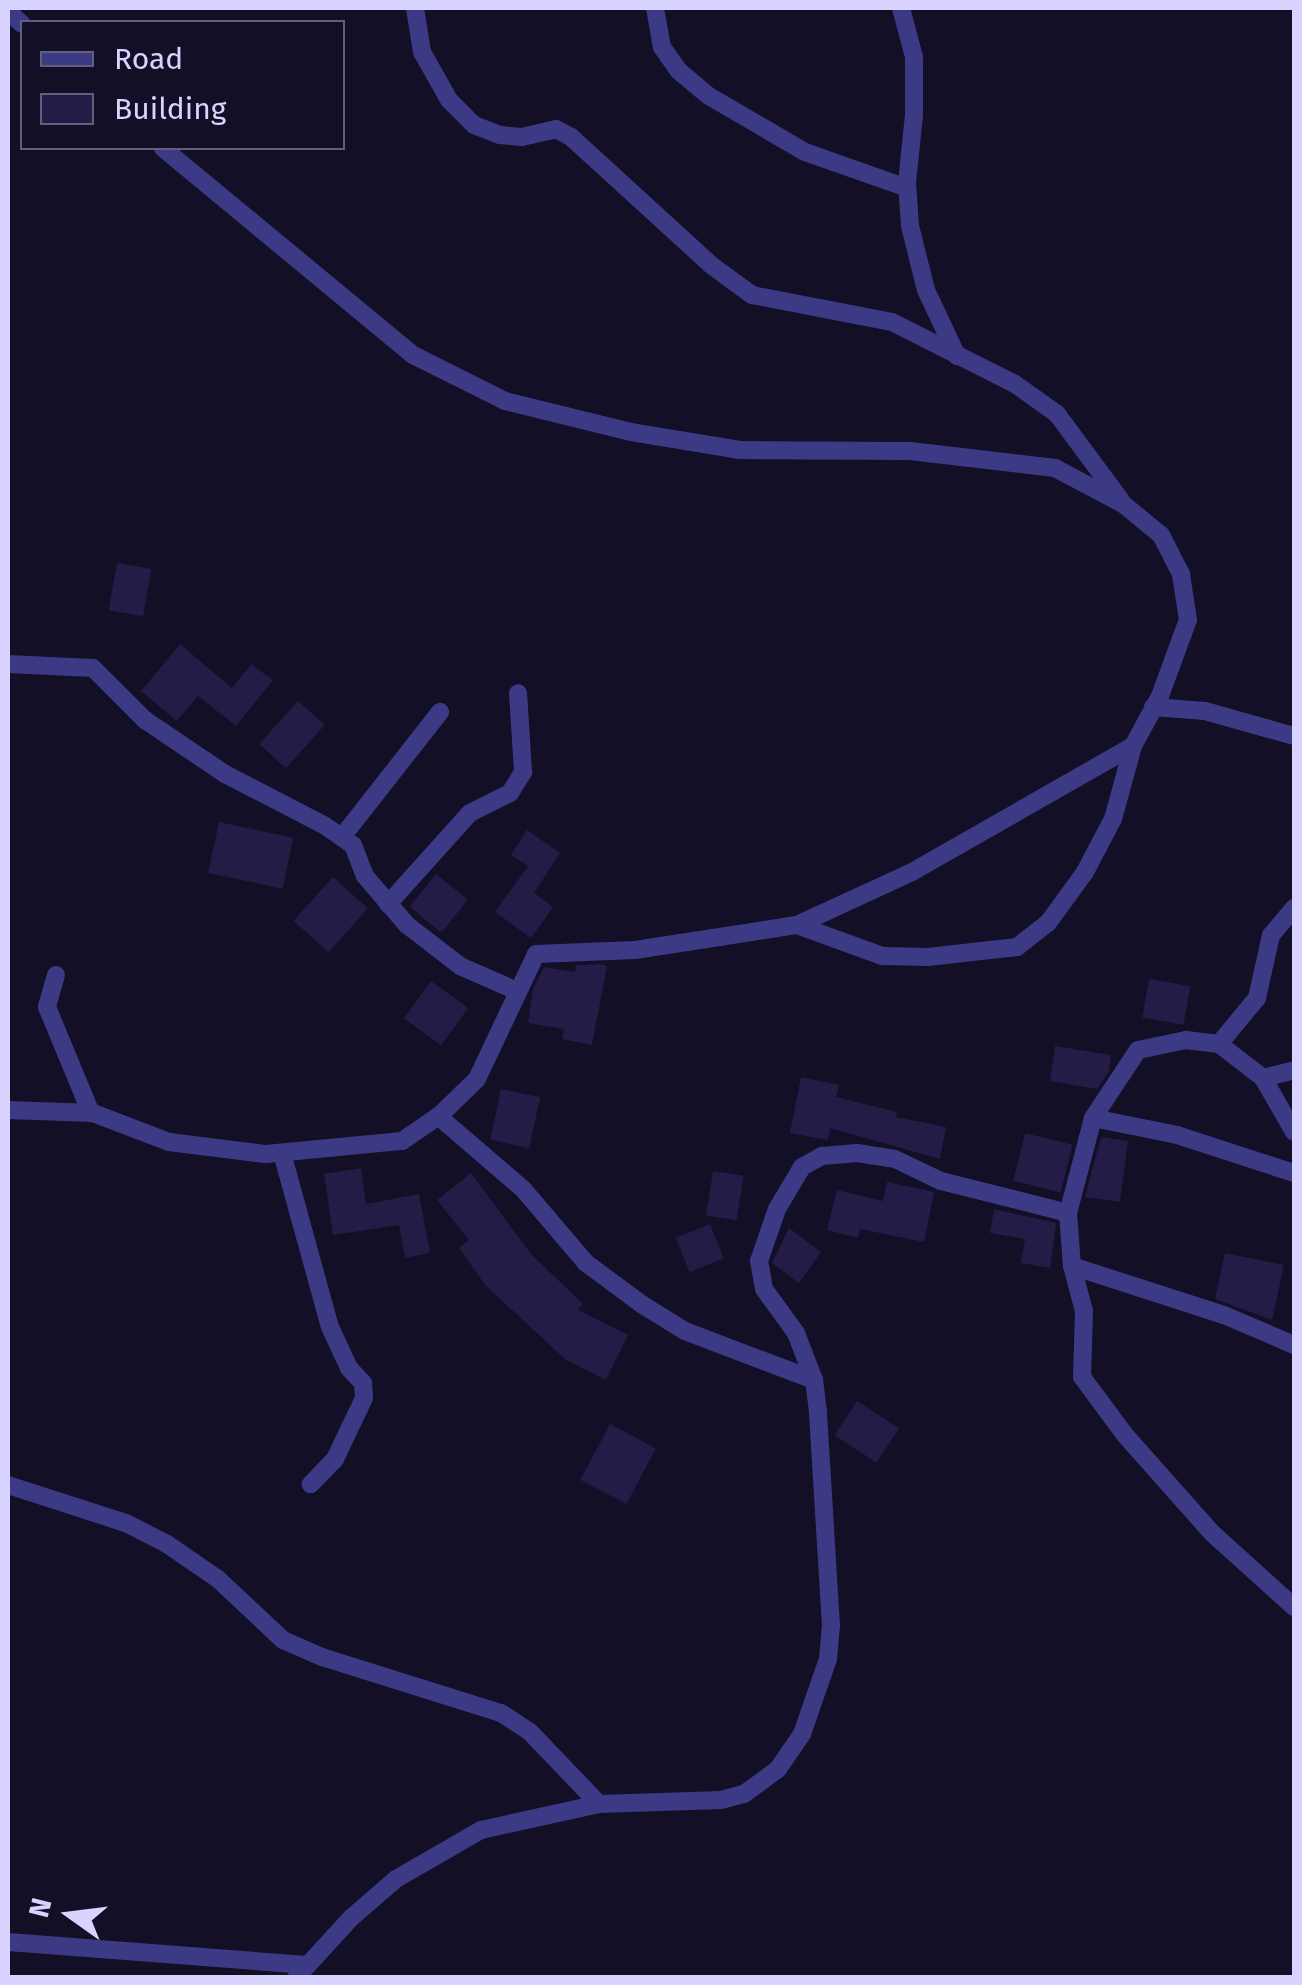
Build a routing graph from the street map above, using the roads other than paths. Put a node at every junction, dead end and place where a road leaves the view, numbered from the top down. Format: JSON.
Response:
{"nodes":[{"id":1,"x":415,"y":8,"type":"edge"},
{"id":2,"x":655,"y":8,"type":"edge"},
{"id":3,"x":906,"y":8,"type":"edge"},
{"id":4,"x":165,"y":150,"type":"edge"},
{"id":5,"x":908,"y":188,"type":"junction"},
{"id":6,"x":957,"y":356,"type":"junction"},
{"id":7,"x":1124,"y":504,"type":"junction"},
{"id":8,"x":8,"y":664,"type":"edge"},
{"id":9,"x":518,"y":692,"type":"dead end"},
{"id":10,"x":1153,"y":708,"type":"junction"},
{"id":11,"x":440,"y":712,"type":"dead end"},
{"id":12,"x":1294,"y":736,"type":"edge"},
{"id":13,"x":1133,"y":746,"type":"junction"},
{"id":14,"x":342,"y":837,"type":"junction"},
{"id":15,"x":388,"y":904,"type":"junction"},
{"id":16,"x":1294,"y":908,"type":"edge"},
{"id":17,"x":797,"y":925,"type":"junction"},
{"id":18,"x":56,"y":975,"type":"dead end"},
{"id":19,"x":516,"y":992,"type":"junction"},
{"id":20,"x":1219,"y":1044,"type":"junction"},
{"id":21,"x":1294,"y":1070,"type":"edge"},
{"id":22,"x":1263,"y":1078,"type":"junction"},
{"id":23,"x":8,"y":1110,"type":"edge"},
{"id":24,"x":91,"y":1113,"type":"junction"},
{"id":25,"x":438,"y":1116,"type":"junction"},
{"id":26,"x":1094,"y":1118,"type":"junction"},
{"id":27,"x":1294,"y":1132,"type":"edge"},
{"id":28,"x":282,"y":1153,"type":"junction"},
{"id":29,"x":1294,"y":1173,"type":"edge"},
{"id":30,"x":1068,"y":1213,"type":"junction"},
{"id":31,"x":1072,"y":1266,"type":"junction"},
{"id":32,"x":1294,"y":1346,"type":"edge"},
{"id":33,"x":814,"y":1380,"type":"junction"},
{"id":34,"x":311,"y":1484,"type":"dead end"},
{"id":35,"x":8,"y":1485,"type":"edge"},
{"id":36,"x":1294,"y":1607,"type":"edge"},
{"id":37,"x":599,"y":1804,"type":"junction"},
{"id":38,"x":8,"y":1942,"type":"edge"},
{"id":39,"x":301,"y":1971,"type":"edge"}],
"edges":[{"from":1,"to":6,"type":"street"},
{"from":2,"to":5,"type":"street"},
{"from":3,"to":5,"type":"street"},
{"from":4,"to":7,"type":"street"},
{"from":5,"to":6,"type":"street"},
{"from":6,"to":7,"type":"street"},
{"from":7,"to":10,"type":"street"},
{"from":8,"to":14,"type":"street"},
{"from":9,"to":15,"type":"street"},
{"from":10,"to":12,"type":"street"},
{"from":10,"to":13,"type":"street"},
{"from":11,"to":14,"type":"street"},
{"from":13,"to":17,"type":"street"},
{"from":13,"to":17,"type":"street"},
{"from":14,"to":15,"type":"street"},
{"from":15,"to":19,"type":"street"},
{"from":16,"to":20,"type":"street"},
{"from":17,"to":19,"type":"street"},
{"from":18,"to":24,"type":"street"},
{"from":19,"to":25,"type":"street"},
{"from":20,"to":22,"type":"street"},
{"from":20,"to":26,"type":"street"},
{"from":21,"to":22,"type":"street"},
{"from":22,"to":27,"type":"street"},
{"from":23,"to":24,"type":"street"},
{"from":24,"to":28,"type":"street"},
{"from":25,"to":28,"type":"street"},
{"from":25,"to":33,"type":"street"},
{"from":26,"to":29,"type":"street"},
{"from":26,"to":30,"type":"street"},
{"from":28,"to":34,"type":"street"},
{"from":30,"to":31,"type":"street"},
{"from":30,"to":33,"type":"street"},
{"from":31,"to":32,"type":"street"},
{"from":31,"to":36,"type":"street"},
{"from":33,"to":37,"type":"street"},
{"from":35,"to":37,"type":"street"},
{"from":37,"to":39,"type":"street"},
{"from":38,"to":39,"type":"street"}]}
